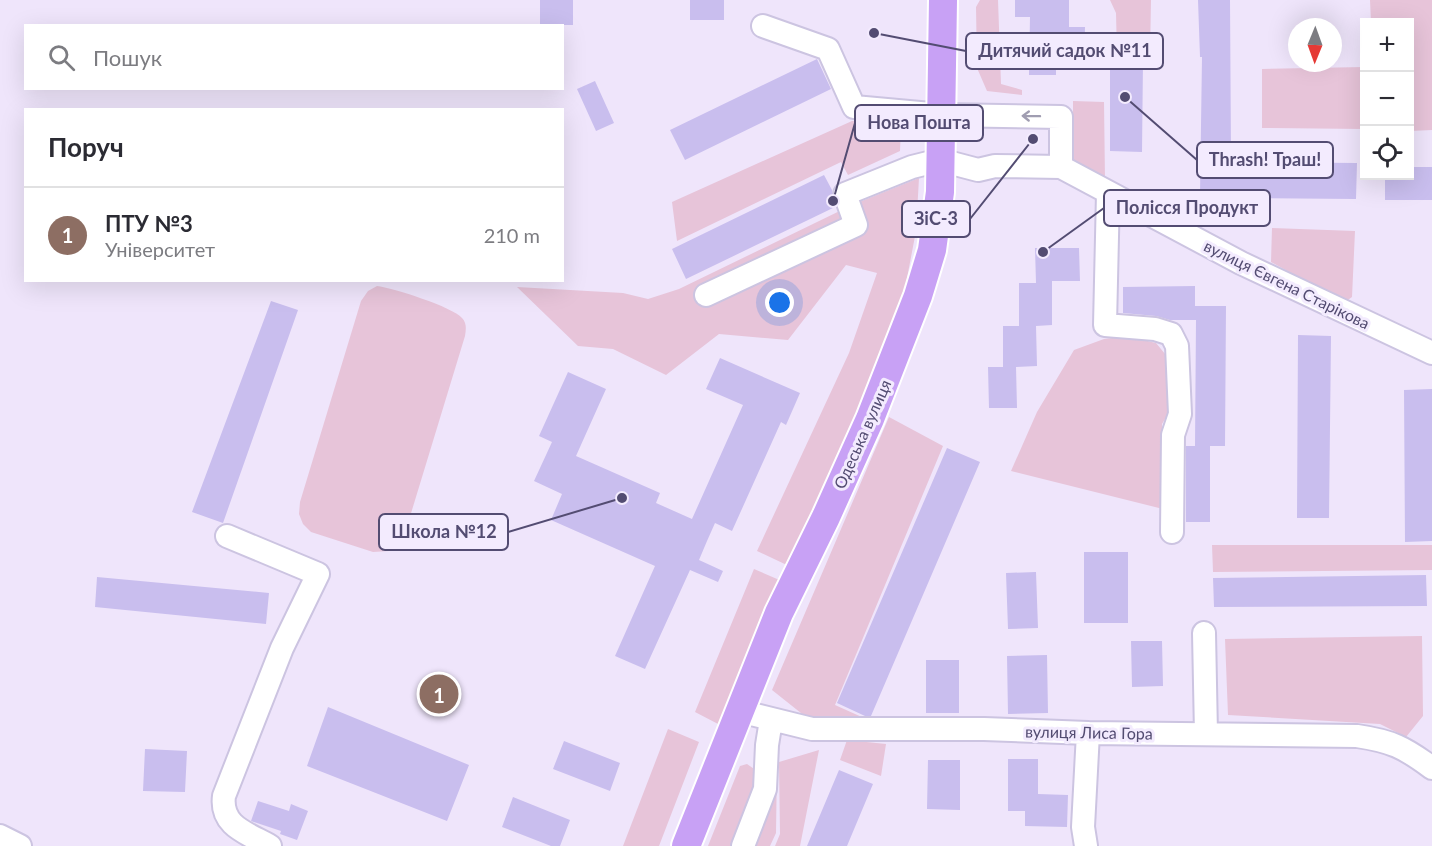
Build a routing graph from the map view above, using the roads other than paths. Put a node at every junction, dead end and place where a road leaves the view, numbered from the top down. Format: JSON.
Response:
{"nodes":[{"id":1,"x":942,"y":0,"type":"edge"},
{"id":2,"x":763,"y":26,"type":"dead end"},
{"id":3,"x":942,"y":115,"type":"junction"},
{"id":4,"x":940,"y":160,"type":"junction"},
{"id":5,"x":1061,"y":167,"type":"junction"},
{"id":6,"x":1108,"y":193,"type":"junction"},
{"id":7,"x":706,"y":294,"type":"dead end"},
{"id":8,"x":1432,"y":354,"type":"edge"},
{"id":9,"x":1172,"y":532,"type":"dead end"},
{"id":10,"x":226,"y":536,"type":"dead end"},
{"id":11,"x":1204,"y":633,"type":"dead end"},
{"id":12,"x":739,"y":711,"type":"junction"},
{"id":13,"x":771,"y":720,"type":"junction"},
{"id":14,"x":1088,"y":733,"type":"junction"},
{"id":15,"x":1206,"y":734,"type":"junction"},
{"id":16,"x":1432,"y":768,"type":"edge"},
{"id":17,"x":0,"y":836,"type":"edge"},
{"id":18,"x":20,"y":846,"type":"edge"},
{"id":19,"x":270,"y":846,"type":"edge"},
{"id":20,"x":686,"y":846,"type":"edge"},
{"id":21,"x":743,"y":846,"type":"edge"},
{"id":22,"x":1086,"y":846,"type":"edge"}],
"edges":[{"from":1,"to":3,"type":"main road","name":"Одеська вулиця"},
{"from":2,"to":3,"type":"street"},
{"from":3,"to":4,"type":"main road","name":"Одеська вулиця"},
{"from":5,"to":3,"type":"street","one_way":true},
{"from":4,"to":5,"type":"street","name":"вулиця Євгена Старікова"},
{"from":4,"to":7,"type":"street"},
{"from":4,"to":12,"type":"main road","name":"Одеська вулиця"},
{"from":5,"to":6,"type":"street","name":"вулиця Євгена Старікова"},
{"from":6,"to":8,"type":"street","name":"вулиця Євгена Старікова"},
{"from":6,"to":9,"type":"street"},
{"from":10,"to":19,"type":"street"},
{"from":11,"to":15,"type":"street"},
{"from":12,"to":13,"type":"street","name":"вулиця Лиса Гора"},
{"from":12,"to":20,"type":"main road","name":"Одеська вулиця"},
{"from":13,"to":14,"type":"street","name":"вулиця Лиса Гора"},
{"from":13,"to":21,"type":"street"},
{"from":14,"to":15,"type":"street","name":"вулиця Лиса Гора"},
{"from":14,"to":22,"type":"street"},
{"from":15,"to":16,"type":"street","name":"вулиця Лиса Гора"},
{"from":17,"to":18,"type":"street"}]}
